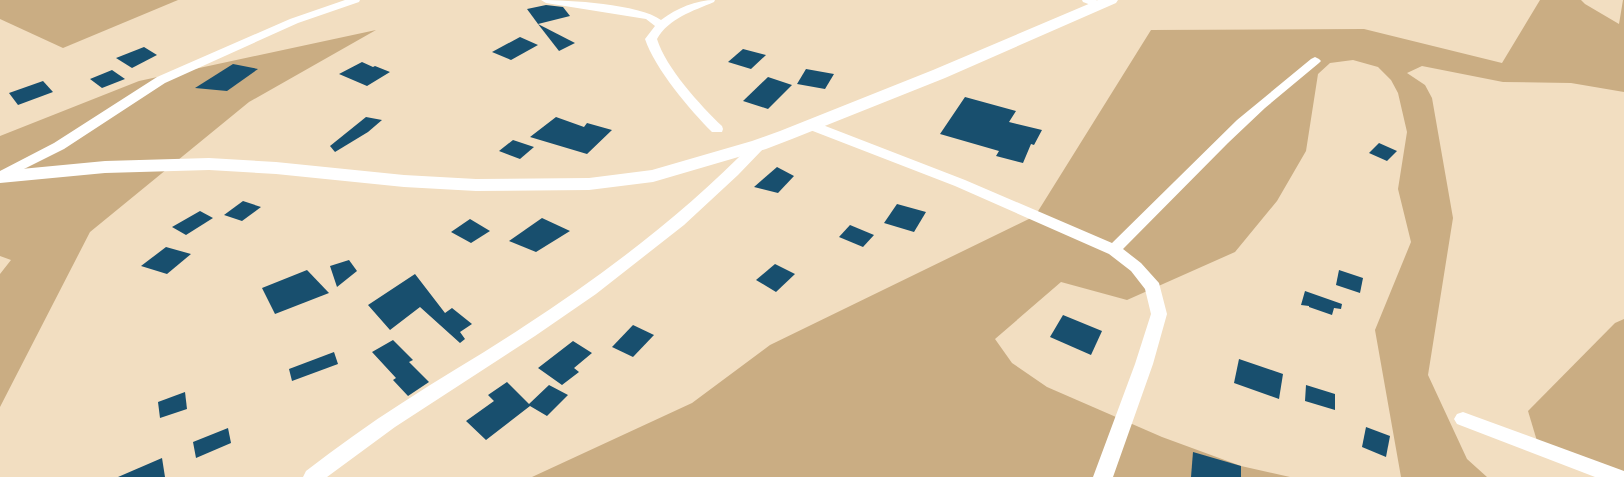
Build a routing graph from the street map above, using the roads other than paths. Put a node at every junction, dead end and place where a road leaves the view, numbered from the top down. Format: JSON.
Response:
{"nodes":[{"id":1,"x":355,"y":0,"type":"edge"},
{"id":2,"x":546,"y":0,"type":"edge"},
{"id":3,"x":710,"y":0,"type":"edge"},
{"id":4,"x":1099,"y":2,"type":"edge"},
{"id":5,"x":661,"y":25,"type":"junction"},
{"id":6,"x":1315,"y":61,"type":"dead end"},
{"id":7,"x":810,"y":125,"type":"junction"},
{"id":8,"x":717,"y":129,"type":"dead end"},
{"id":9,"x":758,"y":145,"type":"junction"},
{"id":10,"x":0,"y":177,"type":"edge"},
{"id":11,"x":1114,"y":250,"type":"junction"},
{"id":12,"x":1463,"y":418,"type":"dead end"},
{"id":13,"x":313,"y":477,"type":"edge"},
{"id":14,"x":1104,"y":477,"type":"edge"},
{"id":15,"x":1618,"y":477,"type":"edge"}],
"edges":[{"from":1,"to":10,"type":"street"},
{"from":2,"to":5,"type":"street"},
{"from":3,"to":5,"type":"street"},
{"from":4,"to":7,"type":"street"},
{"from":5,"to":8,"type":"street"},
{"from":6,"to":11,"type":"street"},
{"from":7,"to":9,"type":"street"},
{"from":7,"to":11,"type":"street"},
{"from":9,"to":10,"type":"street"},
{"from":9,"to":13,"type":"street"},
{"from":11,"to":14,"type":"street"},
{"from":12,"to":15,"type":"street"}]}
